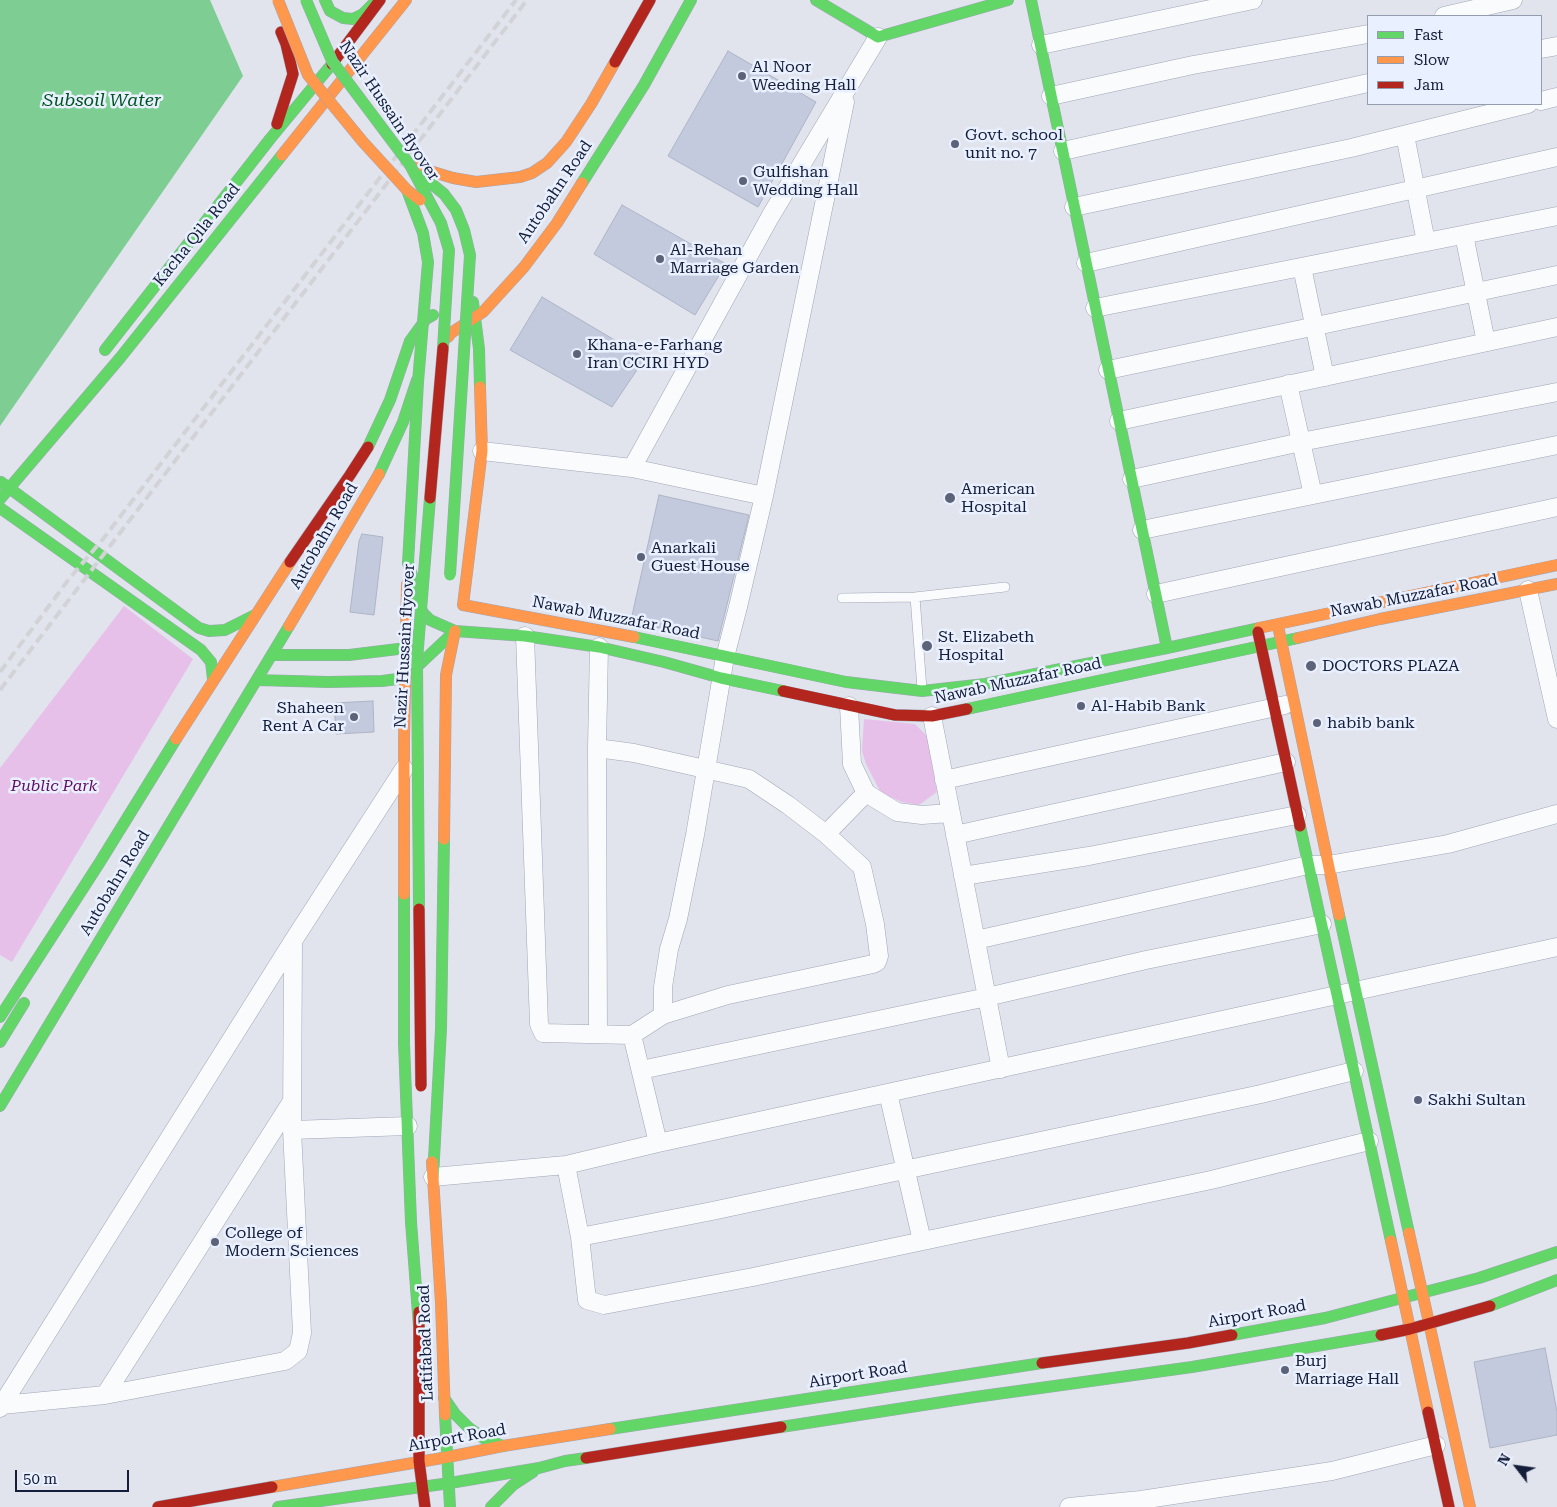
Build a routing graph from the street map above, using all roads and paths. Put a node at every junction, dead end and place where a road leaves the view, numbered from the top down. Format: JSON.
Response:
{"nodes":[{"id":1,"x":268,"y":0,"type":"edge"},
{"id":2,"x":278,"y":0,"type":"edge"},
{"id":3,"x":306,"y":0,"type":"edge"},
{"id":4,"x":325,"y":0,"type":"edge"},
{"id":5,"x":378,"y":0,"type":"edge"},
{"id":6,"x":406,"y":0,"type":"edge"},
{"id":7,"x":650,"y":0,"type":"edge"},
{"id":8,"x":691,"y":0,"type":"edge"},
{"id":9,"x":816,"y":0,"type":"edge"},
{"id":10,"x":1008,"y":0,"type":"edge"},
{"id":11,"x":1031,"y":0,"type":"edge"},
{"id":12,"x":1253,"y":0,"type":"edge"},
{"id":13,"x":1505,"y":1,"type":"edge"},
{"id":14,"x":1448,"y":15,"type":"edge"},
{"id":15,"x":1367,"y":34,"type":"edge"},
{"id":16,"x":878,"y":37,"type":"junction"},
{"id":17,"x":1041,"y":45,"type":"junction"},
{"id":18,"x":1557,"y":46,"type":"edge"},
{"id":19,"x":1542,"y":49,"type":"edge"},
{"id":20,"x":1367,"y":83,"type":"edge"},
{"id":21,"x":847,"y":90,"type":"junction"},
{"id":22,"x":1051,"y":96,"type":"junction"},
{"id":23,"x":1557,"y":97,"type":"edge"},
{"id":24,"x":1542,"y":101,"type":"edge"},
{"id":25,"x":1524,"y":105,"type":"edge"},
{"id":26,"x":1405,"y":135,"type":"junction"},
{"id":27,"x":270,"y":139,"type":"junction"},
{"id":28,"x":1063,"y":151,"type":"junction"},
{"id":29,"x":1557,"y":157,"type":"edge"},
{"id":30,"x":410,"y":165,"type":"junction"},
{"id":31,"x":1416,"y":189,"type":"junction"},
{"id":32,"x":407,"y":190,"type":"junction"},
{"id":33,"x":1074,"y":207,"type":"junction"},
{"id":34,"x":435,"y":212,"type":"junction"},
{"id":35,"x":1557,"y":216,"type":"edge"},
{"id":36,"x":1464,"y":235,"type":"junction"},
{"id":37,"x":1426,"y":242,"type":"junction"},
{"id":38,"x":1086,"y":263,"type":"junction"},
{"id":39,"x":1302,"y":267,"type":"junction"},
{"id":40,"x":1557,"y":275,"type":"edge"},
{"id":41,"x":1476,"y":292,"type":"junction"},
{"id":42,"x":1095,"y":308,"type":"junction"},
{"id":43,"x":475,"y":317,"type":"junction"},
{"id":44,"x":1314,"y":327,"type":"junction"},
{"id":45,"x":1557,"y":327,"type":"edge"},
{"id":46,"x":1486,"y":342,"type":"junction"},
{"id":47,"x":99,"y":358,"type":"dead end"},
{"id":48,"x":1108,"y":370,"type":"junction"},
{"id":49,"x":1325,"y":377,"type":"junction"},
{"id":50,"x":1288,"y":384,"type":"junction"},
{"id":51,"x":1557,"y":392,"type":"edge"},
{"id":52,"x":1119,"y":420,"type":"junction"},
{"id":53,"x":1301,"y":442,"type":"junction"},
{"id":54,"x":1557,"y":445,"type":"edge"},
{"id":55,"x":482,"y":452,"type":"junction"},
{"id":56,"x":13,"y":466,"type":"dead end"},
{"id":57,"x":632,"y":468,"type":"junction"},
{"id":58,"x":1132,"y":479,"type":"junction"},
{"id":59,"x":4,"y":484,"type":"edge"},
{"id":60,"x":1312,"y":495,"type":"junction"},
{"id":61,"x":764,"y":496,"type":"junction"},
{"id":62,"x":0,"y":499,"type":"edge"},
{"id":63,"x":1557,"y":506,"type":"edge"},
{"id":64,"x":0,"y":508,"type":"edge"},
{"id":65,"x":1142,"y":530,"type":"junction"},
{"id":66,"x":408,"y":563,"type":"junction"},
{"id":67,"x":1557,"y":565,"type":"edge"},
{"id":68,"x":1557,"y":584,"type":"edge"},
{"id":69,"x":1005,"y":587,"type":"dead end"},
{"id":70,"x":1528,"y":590,"type":"junction"},
{"id":71,"x":1156,"y":594,"type":"junction"},
{"id":72,"x":842,"y":598,"type":"dead end"},
{"id":73,"x":915,"y":598,"type":"junction"},
{"id":74,"x":463,"y":606,"type":"junction"},
{"id":75,"x":255,"y":615,"type":"junction"},
{"id":76,"x":430,"y":620,"type":"junction"},
{"id":77,"x":1277,"y":624,"type":"junction"},
{"id":78,"x":1257,"y":628,"type":"junction"},
{"id":79,"x":455,"y":631,"type":"junction"},
{"id":80,"x":525,"y":636,"type":"junction"},
{"id":81,"x":1281,"y":641,"type":"junction"},
{"id":82,"x":1261,"y":646,"type":"junction"},
{"id":83,"x":598,"y":647,"type":"junction"},
{"id":84,"x":406,"y":648,"type":"junction"},
{"id":85,"x":1167,"y":648,"type":"junction"},
{"id":86,"x":273,"y":655,"type":"junction"},
{"id":87,"x":725,"y":657,"type":"junction"},
{"id":88,"x":405,"y":678,"type":"junction"},
{"id":89,"x":721,"y":678,"type":"junction"},
{"id":90,"x":213,"y":679,"type":"junction"},
{"id":91,"x":257,"y":680,"type":"junction"},
{"id":92,"x":922,"y":691,"type":"junction"},
{"id":93,"x":1294,"y":703,"type":"junction"},
{"id":94,"x":849,"y":706,"type":"junction"},
{"id":95,"x":1274,"y":708,"type":"junction"},
{"id":96,"x":932,"y":716,"type":"junction"},
{"id":97,"x":1557,"y":720,"type":"edge"},
{"id":98,"x":597,"y":748,"type":"junction"},
{"id":99,"x":1286,"y":762,"type":"junction"},
{"id":100,"x":404,"y":769,"type":"junction"},
{"id":101,"x":707,"y":770,"type":"junction"},
{"id":102,"x":944,"y":780,"type":"junction"},
{"id":103,"x":866,"y":793,"type":"junction"},
{"id":104,"x":950,"y":813,"type":"junction"},
{"id":105,"x":1557,"y":814,"type":"edge"},
{"id":106,"x":1298,"y":815,"type":"junction"},
{"id":107,"x":826,"y":834,"type":"junction"},
{"id":108,"x":955,"y":835,"type":"junction"},
{"id":109,"x":1308,"y":865,"type":"junction"},
{"id":110,"x":1328,"y":865,"type":"junction"},
{"id":111,"x":963,"y":876,"type":"junction"},
{"id":112,"x":1322,"y":924,"type":"junction"},
{"id":113,"x":976,"y":940,"type":"junction"},
{"id":114,"x":293,"y":941,"type":"junction"},
{"id":115,"x":1557,"y":948,"type":"edge"},
{"id":116,"x":38,"y":959,"type":"junction"},
{"id":117,"x":72,"y":986,"type":"junction"},
{"id":118,"x":1357,"y":991,"type":"junction"},
{"id":119,"x":58,"y":992,"type":"dead end"},
{"id":120,"x":1337,"y":996,"type":"junction"},
{"id":121,"x":987,"y":997,"type":"junction"},
{"id":122,"x":663,"y":1015,"type":"junction"},
{"id":123,"x":0,"y":1017,"type":"edge"},
{"id":124,"x":598,"y":1034,"type":"junction"},
{"id":125,"x":632,"y":1035,"type":"junction"},
{"id":126,"x":0,"y":1042,"type":"edge"},
{"id":127,"x":1001,"y":1069,"type":"junction"},
{"id":128,"x":641,"y":1070,"type":"junction"},
{"id":129,"x":1354,"y":1071,"type":"junction"},
{"id":130,"x":422,"y":1092,"type":"dead end"},
{"id":131,"x":888,"y":1092,"type":"junction"},
{"id":132,"x":292,"y":1101,"type":"junction"},
{"id":133,"x":0,"y":1106,"type":"edge"},
{"id":134,"x":425,"y":1110,"type":"dead end"},
{"id":135,"x":408,"y":1126,"type":"junction"},
{"id":136,"x":292,"y":1130,"type":"junction"},
{"id":137,"x":1369,"y":1140,"type":"junction"},
{"id":138,"x":419,"y":1142,"type":"dead end"},
{"id":139,"x":658,"y":1143,"type":"junction"},
{"id":140,"x":566,"y":1165,"type":"junction"},
{"id":141,"x":905,"y":1170,"type":"junction"},
{"id":142,"x":434,"y":1177,"type":"junction"},
{"id":143,"x":580,"y":1237,"type":"junction"},
{"id":144,"x":922,"y":1241,"type":"junction"},
{"id":145,"x":1557,"y":1252,"type":"edge"},
{"id":146,"x":1557,"y":1280,"type":"edge"},
{"id":147,"x":1423,"y":1292,"type":"junction"},
{"id":148,"x":1403,"y":1297,"type":"junction"},
{"id":149,"x":1430,"y":1323,"type":"junction"},
{"id":150,"x":419,"y":1327,"type":"junction"},
{"id":151,"x":1410,"y":1329,"type":"junction"},
{"id":152,"x":105,"y":1395,"type":"junction"},
{"id":153,"x":444,"y":1398,"type":"junction"},
{"id":154,"x":1,"y":1407,"type":"edge"},
{"id":155,"x":1436,"y":1445,"type":"junction"},
{"id":156,"x":503,"y":1446,"type":"junction"},
{"id":157,"x":448,"y":1457,"type":"junction"},
{"id":158,"x":419,"y":1461,"type":"junction"},
{"id":159,"x":538,"y":1468,"type":"junction"},
{"id":160,"x":450,"y":1483,"type":"junction"},
{"id":161,"x":423,"y":1486,"type":"junction"},
{"id":162,"x":1142,"y":1504,"type":"edge"},
{"id":163,"x":158,"y":1507,"type":"edge"},
{"id":164,"x":278,"y":1507,"type":"edge"},
{"id":165,"x":424,"y":1507,"type":"edge"},
{"id":166,"x":450,"y":1507,"type":"edge"},
{"id":167,"x":491,"y":1507,"type":"edge"},
{"id":168,"x":1069,"y":1507,"type":"edge"},
{"id":169,"x":1449,"y":1507,"type":"edge"},
{"id":170,"x":1470,"y":1507,"type":"edge"}],
"edges":[{"from":1,"to":27,"type":"main road"},
{"from":2,"to":32,"type":"main road","name":"Nazir Hussain flyover","bridge":true},
{"from":3,"to":30,"type":"main road","name":"Nazir Hussain flyover","bridge":true},
{"from":4,"to":5,"type":"main road"},
{"from":5,"to":27,"type":"main road","name":"Kacha Qila Road"},
{"from":6,"to":59,"type":"main road","name":"Kacha Qila Road"},
{"from":7,"to":30,"type":"main road"},
{"from":8,"to":43,"type":"main road","name":"Autobahn Road"},
{"from":9,"to":16,"type":"main road"},
{"from":10,"to":16,"type":"main road"},
{"from":11,"to":17,"type":"main road"},
{"from":12,"to":17,"type":"street"},
{"from":13,"to":14,"type":"street"},
{"from":15,"to":22,"type":"street"},
{"from":16,"to":21,"type":"street"},
{"from":17,"to":22,"type":"main road"},
{"from":18,"to":19,"type":"street"},
{"from":20,"to":28,"type":"street"},
{"from":21,"to":57,"type":"street"},
{"from":21,"to":61,"type":"street"},
{"from":22,"to":28,"type":"main road"},
{"from":23,"to":24,"type":"street"},
{"from":25,"to":26,"type":"street"},
{"from":26,"to":31,"type":"street"},
{"from":26,"to":33,"type":"street"},
{"from":27,"to":47,"type":"main road","name":"Kacha Qila Road"},
{"from":28,"to":33,"type":"main road"},
{"from":29,"to":31,"type":"street"},
{"from":30,"to":34,"type":"main road","name":"Nazir Hussain flyover","bridge":true},
{"from":30,"to":74,"type":"main road","bridge":true},
{"from":31,"to":37,"type":"street"},
{"from":31,"to":38,"type":"street"},
{"from":32,"to":34,"type":"main road","name":"Nazir Hussain flyover","bridge":true},
{"from":32,"to":66,"type":"main road","bridge":true},
{"from":33,"to":38,"type":"main road"},
{"from":34,"to":130,"type":"main road","name":"Nazir Hussain flyover","bridge":true},
{"from":35,"to":36,"type":"street"},
{"from":36,"to":37,"type":"street"},
{"from":36,"to":41,"type":"street"},
{"from":37,"to":39,"type":"street"},
{"from":38,"to":42,"type":"main road"},
{"from":39,"to":42,"type":"street"},
{"from":39,"to":44,"type":"street"},
{"from":40,"to":41,"type":"street"},
{"from":41,"to":44,"type":"street"},
{"from":41,"to":46,"type":"street"},
{"from":42,"to":48,"type":"main road"},
{"from":43,"to":55,"type":"main road"},
{"from":43,"to":75,"type":"main road","name":"Autobahn Road"},
{"from":43,"to":86,"type":"main road","name":"Autobahn Road"},
{"from":44,"to":48,"type":"street"},
{"from":44,"to":49,"type":"street"},
{"from":45,"to":46,"type":"street"},
{"from":46,"to":49,"type":"street"},
{"from":48,"to":52,"type":"main road"},
{"from":49,"to":50,"type":"street"},
{"from":50,"to":52,"type":"street"},
{"from":50,"to":53,"type":"street"},
{"from":51,"to":53,"type":"street"},
{"from":52,"to":58,"type":"main road"},
{"from":53,"to":58,"type":"street"},
{"from":53,"to":60,"type":"street"},
{"from":54,"to":60,"type":"street"},
{"from":55,"to":57,"type":"street"},
{"from":55,"to":74,"type":"main road"},
{"from":56,"to":59,"type":"main road"},
{"from":57,"to":61,"type":"street"},
{"from":58,"to":65,"type":"main road"},
{"from":59,"to":62,"type":"main road"},
{"from":59,"to":75,"type":"main road"},
{"from":60,"to":65,"type":"street"},
{"from":61,"to":87,"type":"street"},
{"from":63,"to":71,"type":"street"},
{"from":64,"to":90,"type":"main road"},
{"from":65,"to":71,"type":"main road"},
{"from":66,"to":76,"type":"main road"},
{"from":66,"to":84,"type":"main road"},
{"from":67,"to":77,"type":"main road","name":"Nawab Muzzafar Road"},
{"from":68,"to":70,"type":"main road","name":"Nawab Muzzafar Road"},
{"from":69,"to":73,"type":"lane"},
{"from":70,"to":81,"type":"main road","name":"Nawab Muzzafar Road"},
{"from":70,"to":97,"type":"street"},
{"from":71,"to":85,"type":"main road"},
{"from":72,"to":73,"type":"lane"},
{"from":73,"to":92,"type":"lane"},
{"from":74,"to":87,"type":"main road","name":"Nawab Muzzafar Road"},
{"from":75,"to":90,"type":"main road","name":"Autobahn Road"},
{"from":76,"to":79,"type":"main road","name":"Nawab Muzzafar Road"},
{"from":76,"to":84,"type":"main road"},
{"from":77,"to":78,"type":"main road","name":"Nawab Muzzafar Road"},
{"from":77,"to":81,"type":"main road"},
{"from":78,"to":82,"type":"main road"},
{"from":78,"to":85,"type":"main road","name":"Nawab Muzzafar Road"},
{"from":79,"to":80,"type":"main road","name":"Nawab Muzzafar Road"},
{"from":79,"to":88,"type":"main road"},
{"from":79,"to":142,"type":"main road"},
{"from":80,"to":83,"type":"main road","name":"Nawab Muzzafar Road"},
{"from":80,"to":124,"type":"street"},
{"from":81,"to":82,"type":"main road","name":"Nawab Muzzafar Road"},
{"from":81,"to":93,"type":"main road"},
{"from":82,"to":95,"type":"main road"},
{"from":82,"to":96,"type":"main road","name":"Nawab Muzzafar Road"},
{"from":83,"to":89,"type":"main road","name":"Nawab Muzzafar Road"},
{"from":83,"to":98,"type":"street"},
{"from":84,"to":86,"type":"main road"},
{"from":84,"to":88,"type":"main road"},
{"from":85,"to":92,"type":"main road","name":"Nawab Muzzafar Road"},
{"from":86,"to":91,"type":"main road","name":"Autobahn Road"},
{"from":87,"to":89,"type":"street"},
{"from":87,"to":92,"type":"main road","name":"Nawab Muzzafar Road"},
{"from":88,"to":91,"type":"main road"},
{"from":88,"to":100,"type":"main road"},
{"from":89,"to":94,"type":"main road","name":"Nawab Muzzafar Road"},
{"from":89,"to":101,"type":"street"},
{"from":90,"to":116,"type":"main road","name":"Autobahn Road"},
{"from":91,"to":117,"type":"main road","name":"Autobahn Road"},
{"from":93,"to":95,"type":"street"},
{"from":93,"to":110,"type":"main road"},
{"from":94,"to":96,"type":"main road","name":"Nawab Muzzafar Road"},
{"from":94,"to":103,"type":"street"},
{"from":95,"to":99,"type":"main road"},
{"from":95,"to":102,"type":"street"},
{"from":96,"to":102,"type":"street"},
{"from":98,"to":101,"type":"street"},
{"from":98,"to":124,"type":"street"},
{"from":99,"to":106,"type":"main road"},
{"from":99,"to":108,"type":"street"},
{"from":100,"to":114,"type":"street"},
{"from":100,"to":135,"type":"main road"},
{"from":101,"to":107,"type":"street"},
{"from":101,"to":122,"type":"street"},
{"from":102,"to":104,"type":"street"},
{"from":103,"to":104,"type":"street"},
{"from":103,"to":107,"type":"street"},
{"from":104,"to":108,"type":"street"},
{"from":105,"to":110,"type":"street"},
{"from":106,"to":109,"type":"main road"},
{"from":106,"to":111,"type":"street"},
{"from":107,"to":122,"type":"street"},
{"from":108,"to":111,"type":"street"},
{"from":109,"to":110,"type":"street"},
{"from":109,"to":112,"type":"main road"},
{"from":109,"to":113,"type":"street"},
{"from":110,"to":118,"type":"main road"},
{"from":111,"to":113,"type":"street"},
{"from":112,"to":120,"type":"main road"},
{"from":112,"to":121,"type":"street"},
{"from":113,"to":121,"type":"street"},
{"from":114,"to":132,"type":"street"},
{"from":114,"to":154,"type":"street"},
{"from":115,"to":118,"type":"street"},
{"from":116,"to":123,"type":"main road","name":"Autobahn Road"},
{"from":116,"to":126,"type":"main road"},
{"from":117,"to":119,"type":"main road"},
{"from":117,"to":133,"type":"main road","name":"Autobahn Road"},
{"from":118,"to":120,"type":"street"},
{"from":118,"to":147,"type":"main road"},
{"from":120,"to":127,"type":"street"},
{"from":120,"to":129,"type":"main road"},
{"from":121,"to":127,"type":"street"},
{"from":121,"to":128,"type":"street"},
{"from":122,"to":125,"type":"street"},
{"from":124,"to":125,"type":"street"},
{"from":125,"to":128,"type":"street"},
{"from":127,"to":131,"type":"street"},
{"from":128,"to":139,"type":"street"},
{"from":129,"to":137,"type":"main road"},
{"from":129,"to":141,"type":"street"},
{"from":131,"to":139,"type":"street"},
{"from":131,"to":141,"type":"street"},
{"from":132,"to":136,"type":"street"},
{"from":132,"to":152,"type":"street"},
{"from":134,"to":142,"type":"main road"},
{"from":135,"to":136,"type":"street"},
{"from":135,"to":150,"type":"main road"},
{"from":136,"to":152,"type":"street"},
{"from":137,"to":144,"type":"street"},
{"from":137,"to":148,"type":"main road"},
{"from":138,"to":150,"type":"main road"},
{"from":139,"to":140,"type":"street"},
{"from":140,"to":142,"type":"street"},
{"from":140,"to":143,"type":"street"},
{"from":141,"to":143,"type":"street"},
{"from":141,"to":144,"type":"street"},
{"from":142,"to":153,"type":"main road","name":"Latifabad Road"},
{"from":143,"to":144,"type":"street"},
{"from":145,"to":147,"type":"main road","name":"Airport Road"},
{"from":146,"to":149,"type":"main road"},
{"from":147,"to":148,"type":"main road","name":"Airport Road"},
{"from":147,"to":149,"type":"main road"},
{"from":148,"to":151,"type":"main road"},
{"from":148,"to":156,"type":"main road","name":"Airport Road"},
{"from":149,"to":151,"type":"main road"},
{"from":149,"to":170,"type":"main road"},
{"from":150,"to":158,"type":"main road","name":"Latifabad Road"},
{"from":151,"to":155,"type":"main road"},
{"from":151,"to":159,"type":"main road"},
{"from":152,"to":154,"type":"street"},
{"from":153,"to":156,"type":"main road"},
{"from":153,"to":157,"type":"main road","name":"Latifabad Road"},
{"from":155,"to":162,"type":"street"},
{"from":155,"to":169,"type":"main road"},
{"from":156,"to":157,"type":"main road","name":"Airport Road"},
{"from":157,"to":158,"type":"main road","name":"Airport Road"},
{"from":157,"to":160,"type":"main road","name":"Latifabad Road"},
{"from":158,"to":161,"type":"main road","name":"Latifabad Road"},
{"from":158,"to":163,"type":"main road","name":"Airport Road"},
{"from":159,"to":160,"type":"main road"},
{"from":159,"to":167,"type":"main road"},
{"from":160,"to":161,"type":"main road"},
{"from":160,"to":166,"type":"main road","name":"Latifabad Road"},
{"from":161,"to":164,"type":"main road"},
{"from":161,"to":165,"type":"main road","name":"Latifabad Road"},
{"from":162,"to":168,"type":"street"}]}
